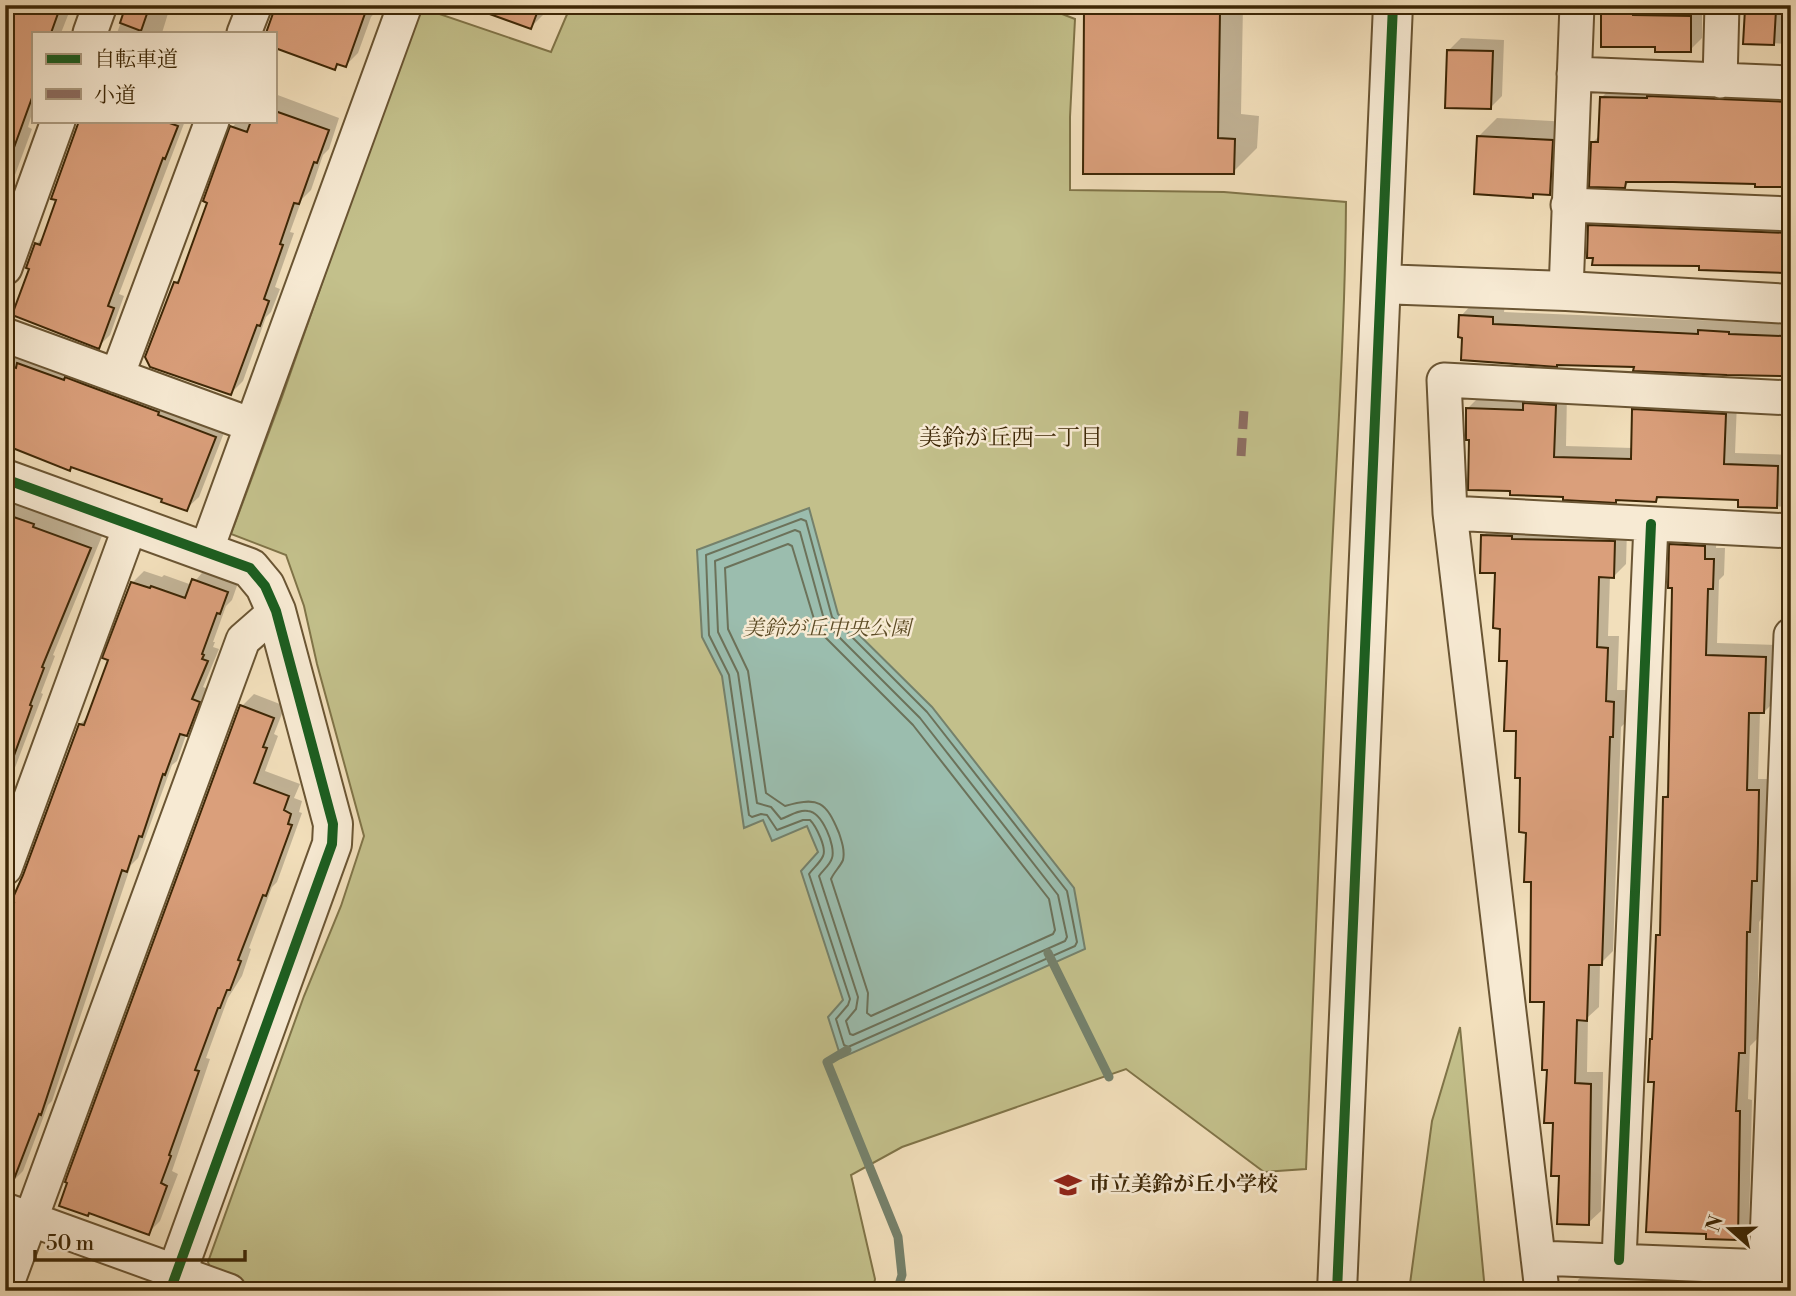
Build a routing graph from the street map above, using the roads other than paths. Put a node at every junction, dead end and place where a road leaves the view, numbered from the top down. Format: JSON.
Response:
{"nodes":[{"id":1,"x":100,"y":5,"type":"edge"},
{"id":2,"x":255,"y":5,"type":"edge"},
{"id":3,"x":405,"y":5,"type":"edge"},
{"id":4,"x":1393,"y":5,"type":"edge"},
{"id":5,"x":1577,"y":5,"type":"edge"},
{"id":6,"x":1722,"y":5,"type":"edge"},
{"id":7,"x":90,"y":32,"type":"edge"},
{"id":8,"x":244,"y":32,"type":"edge"},
{"id":9,"x":1574,"y":74,"type":"junction"},
{"id":10,"x":1720,"y":81,"type":"junction"},
{"id":11,"x":1791,"y":83,"type":"edge"},
{"id":12,"x":58,"y":122,"type":"edge"},
{"id":13,"x":212,"y":122,"type":"edge"},
{"id":14,"x":1568,"y":205,"type":"junction"},
{"id":15,"x":1791,"y":214,"type":"edge"},
{"id":16,"x":5,"y":268,"type":"edge"},
{"id":17,"x":1381,"y":284,"type":"junction"},
{"id":18,"x":1566,"y":291,"type":"junction"},
{"id":19,"x":1791,"y":304,"type":"edge"},
{"id":20,"x":5,"y":335,"type":"edge"},
{"id":21,"x":117,"y":376,"type":"junction"},
{"id":22,"x":1791,"y":398,"type":"edge"},
{"id":23,"x":252,"y":425,"type":"junction"},
{"id":24,"x":5,"y":479,"type":"edge"},
{"id":25,"x":1450,"y":513,"type":"junction"},
{"id":26,"x":131,"y":524,"type":"junction"},
{"id":27,"x":1651,"y":524,"type":"junction"},
{"id":28,"x":1791,"y":531,"type":"edge"},
{"id":29,"x":206,"y":551,"type":"junction"},
{"id":30,"x":276,"y":611,"type":"junction"},
{"id":31,"x":1791,"y":635,"type":"edge"},
{"id":32,"x":5,"y":868,"type":"edge"},
{"id":33,"x":18,"y":1215,"type":"edge"},
{"id":34,"x":1538,"y":1258,"type":"junction"},
{"id":35,"x":1619,"y":1260,"type":"junction"},
{"id":36,"x":1778,"y":1267,"type":"edge"},
{"id":37,"x":173,"y":1281,"type":"edge"},
{"id":38,"x":5,"y":1289,"type":"edge"},
{"id":39,"x":229,"y":1291,"type":"edge"},
{"id":40,"x":1337,"y":1291,"type":"edge"},
{"id":41,"x":1542,"y":1291,"type":"edge"}],
"edges":[{"from":1,"to":7,"type":"street"},
{"from":2,"to":8,"type":"street"},
{"from":3,"to":23,"type":"street"},
{"from":4,"to":17,"type":"street"},
{"from":5,"to":9,"type":"street"},
{"from":6,"to":10,"type":"street"},
{"from":9,"to":10,"type":"street"},
{"from":9,"to":14,"type":"street"},
{"from":10,"to":11,"type":"street"},
{"from":12,"to":16,"type":"street"},
{"from":13,"to":21,"type":"street"},
{"from":14,"to":15,"type":"street"},
{"from":14,"to":18,"type":"street"},
{"from":17,"to":18,"type":"street"},
{"from":17,"to":40,"type":"street"},
{"from":18,"to":19,"type":"street"},
{"from":20,"to":21,"type":"street"},
{"from":21,"to":23,"type":"street"},
{"from":22,"to":25,"type":"street"},
{"from":23,"to":29,"type":"street"},
{"from":24,"to":26,"type":"street"},
{"from":25,"to":27,"type":"street"},
{"from":25,"to":34,"type":"street"},
{"from":26,"to":29,"type":"street"},
{"from":26,"to":32,"type":"street"},
{"from":27,"to":28,"type":"street"},
{"from":27,"to":35,"type":"street"},
{"from":29,"to":30,"type":"street"},
{"from":30,"to":33,"type":"street"},
{"from":30,"to":37,"type":"street"},
{"from":31,"to":36,"type":"street"},
{"from":33,"to":37,"type":"street"},
{"from":33,"to":38,"type":"street"},
{"from":34,"to":35,"type":"street"},
{"from":34,"to":41,"type":"street"},
{"from":35,"to":36,"type":"street"},
{"from":37,"to":39,"type":"street"}]}
